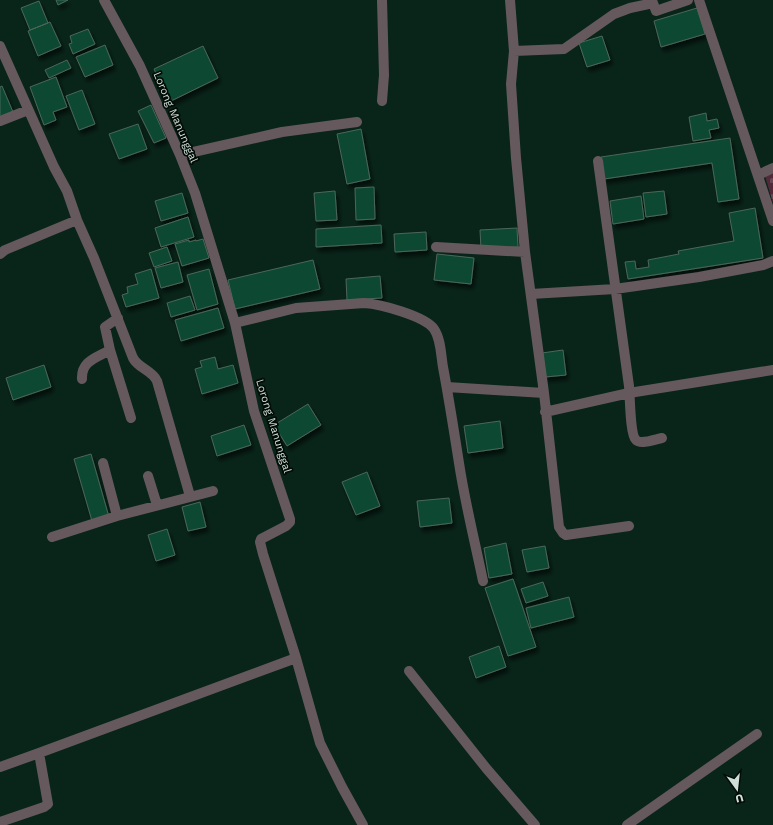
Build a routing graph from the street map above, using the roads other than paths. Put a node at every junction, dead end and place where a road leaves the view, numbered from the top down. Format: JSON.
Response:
{"nodes":[{"id":1,"x":104,"y":0,"type":"edge"},
{"id":2,"x":382,"y":0,"type":"edge"},
{"id":3,"x":510,"y":0,"type":"edge"},
{"id":4,"x":688,"y":0,"type":"edge"},
{"id":5,"x":699,"y":0,"type":"edge"},
{"id":6,"x":0,"y":46,"type":"edge"},
{"id":7,"x":514,"y":51,"type":"junction"},
{"id":8,"x":382,"y":101,"type":"dead end"},
{"id":9,"x":28,"y":110,"type":"junction"},
{"id":10,"x":0,"y":121,"type":"edge"},
{"id":11,"x":357,"y":122,"type":"dead end"},
{"id":12,"x":180,"y":155,"type":"junction"},
{"id":13,"x":598,"y":161,"type":"dead end"},
{"id":14,"x":773,"y":168,"type":"edge"},
{"id":15,"x":758,"y":175,"type":"junction"},
{"id":16,"x":77,"y":220,"type":"junction"},
{"id":17,"x":773,"y":221,"type":"edge"},
{"id":18,"x":436,"y":247,"type":"dead end"},
{"id":19,"x":525,"y":252,"type":"junction"},
{"id":20,"x":0,"y":254,"type":"edge"},
{"id":21,"x":773,"y":261,"type":"edge"},
{"id":22,"x":615,"y":289,"type":"junction"},
{"id":23,"x":531,"y":294,"type":"junction"},
{"id":24,"x":118,"y":318,"type":"junction"},
{"id":25,"x":235,"y":323,"type":"junction"},
{"id":26,"x":110,"y":350,"type":"junction"},
{"id":27,"x":773,"y":370,"type":"edge"},
{"id":28,"x":82,"y":379,"type":"dead end"},
{"id":29,"x":447,"y":387,"type":"junction"},
{"id":30,"x":544,"y":393,"type":"junction"},
{"id":31,"x":629,"y":393,"type":"junction"},
{"id":32,"x":546,"y":412,"type":"junction"},
{"id":33,"x":131,"y":418,"type":"dead end"},
{"id":34,"x":662,"y":438,"type":"dead end"},
{"id":35,"x":103,"y":463,"type":"dead end"},
{"id":36,"x":148,"y":476,"type":"dead end"},
{"id":37,"x":213,"y":491,"type":"dead end"},
{"id":38,"x":190,"y":496,"type":"junction"},
{"id":39,"x":157,"y":505,"type":"junction"},
{"id":40,"x":117,"y":516,"type":"junction"},
{"id":41,"x":629,"y":526,"type":"dead end"},
{"id":42,"x":52,"y":536,"type":"dead end"},
{"id":43,"x":483,"y":581,"type":"dead end"},
{"id":44,"x":296,"y":658,"type":"junction"},
{"id":45,"x":409,"y":671,"type":"dead end"},
{"id":46,"x":757,"y":734,"type":"dead end"},
{"id":47,"x":39,"y":753,"type":"junction"},
{"id":48,"x":0,"y":767,"type":"edge"},
{"id":49,"x":0,"y":822,"type":"edge"},
{"id":50,"x":363,"y":825,"type":"edge"},
{"id":51,"x":535,"y":825,"type":"edge"},
{"id":52,"x":627,"y":825,"type":"edge"}],
"edges":[{"from":1,"to":12,"type":"street","name":"Lorong Manunggal"},
{"from":2,"to":8,"type":"street"},
{"from":3,"to":7,"type":"street"},
{"from":4,"to":7,"type":"street"},
{"from":5,"to":15,"type":"street"},
{"from":6,"to":9,"type":"street"},
{"from":7,"to":19,"type":"street"},
{"from":9,"to":10,"type":"street"},
{"from":9,"to":16,"type":"street"},
{"from":11,"to":12,"type":"street"},
{"from":12,"to":25,"type":"street","name":"Lorong Manunggal"},
{"from":13,"to":22,"type":"street"},
{"from":14,"to":15,"type":"street"},
{"from":15,"to":17,"type":"street"},
{"from":16,"to":20,"type":"street"},
{"from":16,"to":24,"type":"street"},
{"from":18,"to":19,"type":"street"},
{"from":19,"to":23,"type":"street"},
{"from":21,"to":22,"type":"street"},
{"from":22,"to":23,"type":"street"},
{"from":22,"to":31,"type":"street"},
{"from":23,"to":30,"type":"street"},
{"from":24,"to":26,"type":"street"},
{"from":24,"to":38,"type":"street"},
{"from":25,"to":29,"type":"street"},
{"from":25,"to":44,"type":"street","name":"Lorong Manunggal"},
{"from":26,"to":28,"type":"street"},
{"from":26,"to":33,"type":"street"},
{"from":27,"to":31,"type":"street"},
{"from":29,"to":30,"type":"street"},
{"from":29,"to":43,"type":"street"},
{"from":30,"to":32,"type":"street"},
{"from":31,"to":32,"type":"street"},
{"from":31,"to":34,"type":"street"},
{"from":32,"to":41,"type":"street"},
{"from":35,"to":40,"type":"street"},
{"from":36,"to":39,"type":"street"},
{"from":37,"to":38,"type":"street"},
{"from":38,"to":39,"type":"street"},
{"from":39,"to":40,"type":"street"},
{"from":40,"to":42,"type":"street"},
{"from":44,"to":47,"type":"street"},
{"from":44,"to":50,"type":"street","name":"Lorong Manunggal"},
{"from":45,"to":51,"type":"street"},
{"from":46,"to":52,"type":"street"},
{"from":47,"to":48,"type":"street"},
{"from":47,"to":49,"type":"street"}]}
